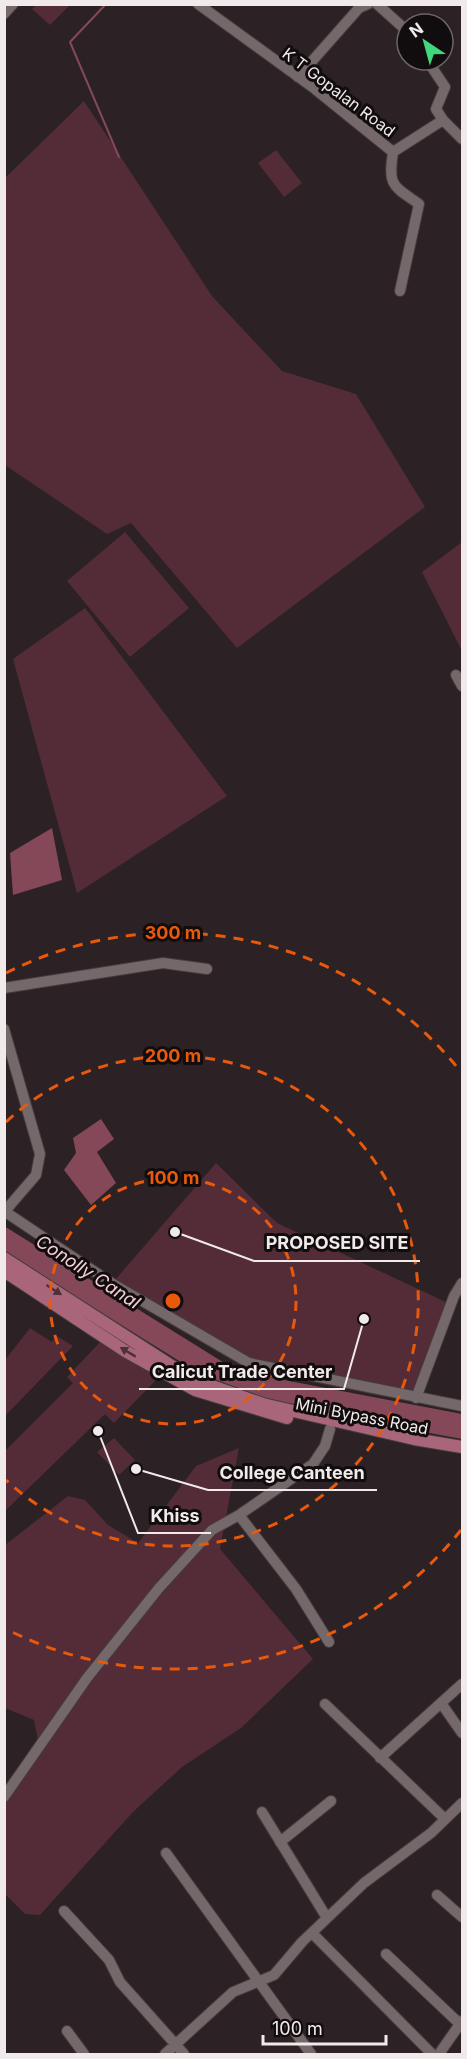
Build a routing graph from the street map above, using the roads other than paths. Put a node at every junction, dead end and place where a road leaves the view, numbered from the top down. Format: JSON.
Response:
{"nodes":[{"id":1,"x":13,"y":4,"type":"edge"},
{"id":2,"x":198,"y":4,"type":"edge"},
{"id":3,"x":368,"y":4,"type":"edge"},
{"id":4,"x":377,"y":4,"type":"edge"},
{"id":5,"x":4,"y":14,"type":"edge"},
{"id":6,"x":395,"y":21,"type":"edge"},
{"id":7,"x":435,"y":72,"type":"edge"},
{"id":8,"x":298,"y":77,"type":"junction"},
{"id":9,"x":443,"y":120,"type":"junction"},
{"id":10,"x":462,"y":139,"type":"edge"},
{"id":11,"x":393,"y":152,"type":"junction"},
{"id":12,"x":400,"y":291,"type":"dead end"},
{"id":13,"x":456,"y":675,"type":"dead end"},
{"id":14,"x":462,"y":686,"type":"edge"},
{"id":15,"x":207,"y":969,"type":"dead end"},
{"id":16,"x":4,"y":988,"type":"edge"},
{"id":17,"x":4,"y":1029,"type":"edge"},
{"id":18,"x":5,"y":1211,"type":"edge"},
{"id":19,"x":4,"y":1258,"type":"edge"},
{"id":20,"x":4,"y":1271,"type":"edge"},
{"id":21,"x":462,"y":1283,"type":"edge"},
{"id":22,"x":416,"y":1398,"type":"junction"},
{"id":23,"x":462,"y":1406,"type":"edge"},
{"id":24,"x":330,"y":1429,"type":"junction"},
{"id":25,"x":462,"y":1447,"type":"edge"},
{"id":26,"x":462,"y":1451,"type":"edge"},
{"id":27,"x":239,"y":1515,"type":"junction"},
{"id":28,"x":329,"y":1642,"type":"dead end"},
{"id":29,"x":462,"y":1684,"type":"edge"},
{"id":30,"x":441,"y":1703,"type":"junction"},
{"id":31,"x":325,"y":1704,"type":"dead end"},
{"id":32,"x":462,"y":1733,"type":"edge"},
{"id":33,"x":381,"y":1758,"type":"junction"},
{"id":34,"x":4,"y":1797,"type":"edge"},
{"id":35,"x":331,"y":1801,"type":"dead end"},
{"id":36,"x":462,"y":1803,"type":"edge"},
{"id":37,"x":262,"y":1812,"type":"dead end"},
{"id":38,"x":445,"y":1820,"type":"junction"},
{"id":39,"x":280,"y":1842,"type":"junction"},
{"id":40,"x":166,"y":1853,"type":"dead end"},
{"id":41,"x":437,"y":1895,"type":"dead end"},
{"id":42,"x":64,"y":1911,"type":"dead end"},
{"id":43,"x":462,"y":1917,"type":"edge"},
{"id":44,"x":327,"y":1918,"type":"junction"},
{"id":45,"x":312,"y":1933,"type":"junction"},
{"id":46,"x":386,"y":1954,"type":"dead end"},
{"id":47,"x":258,"y":1982,"type":"junction"},
{"id":48,"x":462,"y":2024,"type":"edge"},
{"id":49,"x":67,"y":2031,"type":"dead end"},
{"id":50,"x":176,"y":2044,"type":"junction"},
{"id":51,"x":84,"y":2055,"type":"edge"},
{"id":52,"x":165,"y":2055,"type":"edge"},
{"id":53,"x":184,"y":2055,"type":"edge"},
{"id":54,"x":311,"y":2055,"type":"edge"},
{"id":55,"x":432,"y":2055,"type":"edge"},
{"id":56,"x":440,"y":2055,"type":"edge"}],
"edges":[{"from":1,"to":5,"type":"street"},
{"from":2,"to":8,"type":"street","name":"K T Gopalan Road"},
{"from":3,"to":8,"type":"street"},
{"from":4,"to":6,"type":"street"},
{"from":7,"to":9,"type":"street"},
{"from":8,"to":11,"type":"street","name":"K T Gopalan Road"},
{"from":9,"to":10,"type":"street"},
{"from":9,"to":11,"type":"street","name":"K T Gopalan Road"},
{"from":11,"to":12,"type":"street"},
{"from":13,"to":14,"type":"street"},
{"from":15,"to":16,"type":"street"},
{"from":17,"to":18,"type":"street"},
{"from":18,"to":22,"type":"street"},
{"from":19,"to":25,"type":"main road","name":"Mini Bypass Road","one_way":true},
{"from":24,"to":20,"type":"main road","name":"Mini Bypass Road","one_way":true},
{"from":21,"to":22,"type":"street"},
{"from":22,"to":23,"type":"street"},
{"from":24,"to":26,"type":"main road","name":"Mini Bypass Road"},
{"from":24,"to":27,"type":"street"},
{"from":27,"to":28,"type":"street"},
{"from":27,"to":34,"type":"street"},
{"from":29,"to":30,"type":"street"},
{"from":30,"to":32,"type":"street"},
{"from":30,"to":33,"type":"street"},
{"from":31,"to":33,"type":"street"},
{"from":33,"to":38,"type":"street"},
{"from":35,"to":39,"type":"street"},
{"from":36,"to":38,"type":"street"},
{"from":37,"to":39,"type":"street"},
{"from":38,"to":44,"type":"street"},
{"from":39,"to":44,"type":"street"},
{"from":40,"to":47,"type":"street"},
{"from":41,"to":43,"type":"street"},
{"from":42,"to":50,"type":"street"},
{"from":44,"to":45,"type":"street"},
{"from":45,"to":47,"type":"street"},
{"from":45,"to":55,"type":"street"},
{"from":46,"to":48,"type":"street"},
{"from":47,"to":50,"type":"street"},
{"from":47,"to":54,"type":"street"},
{"from":48,"to":56,"type":"street"},
{"from":49,"to":51,"type":"street"},
{"from":50,"to":52,"type":"street"},
{"from":50,"to":53,"type":"street"}]}
